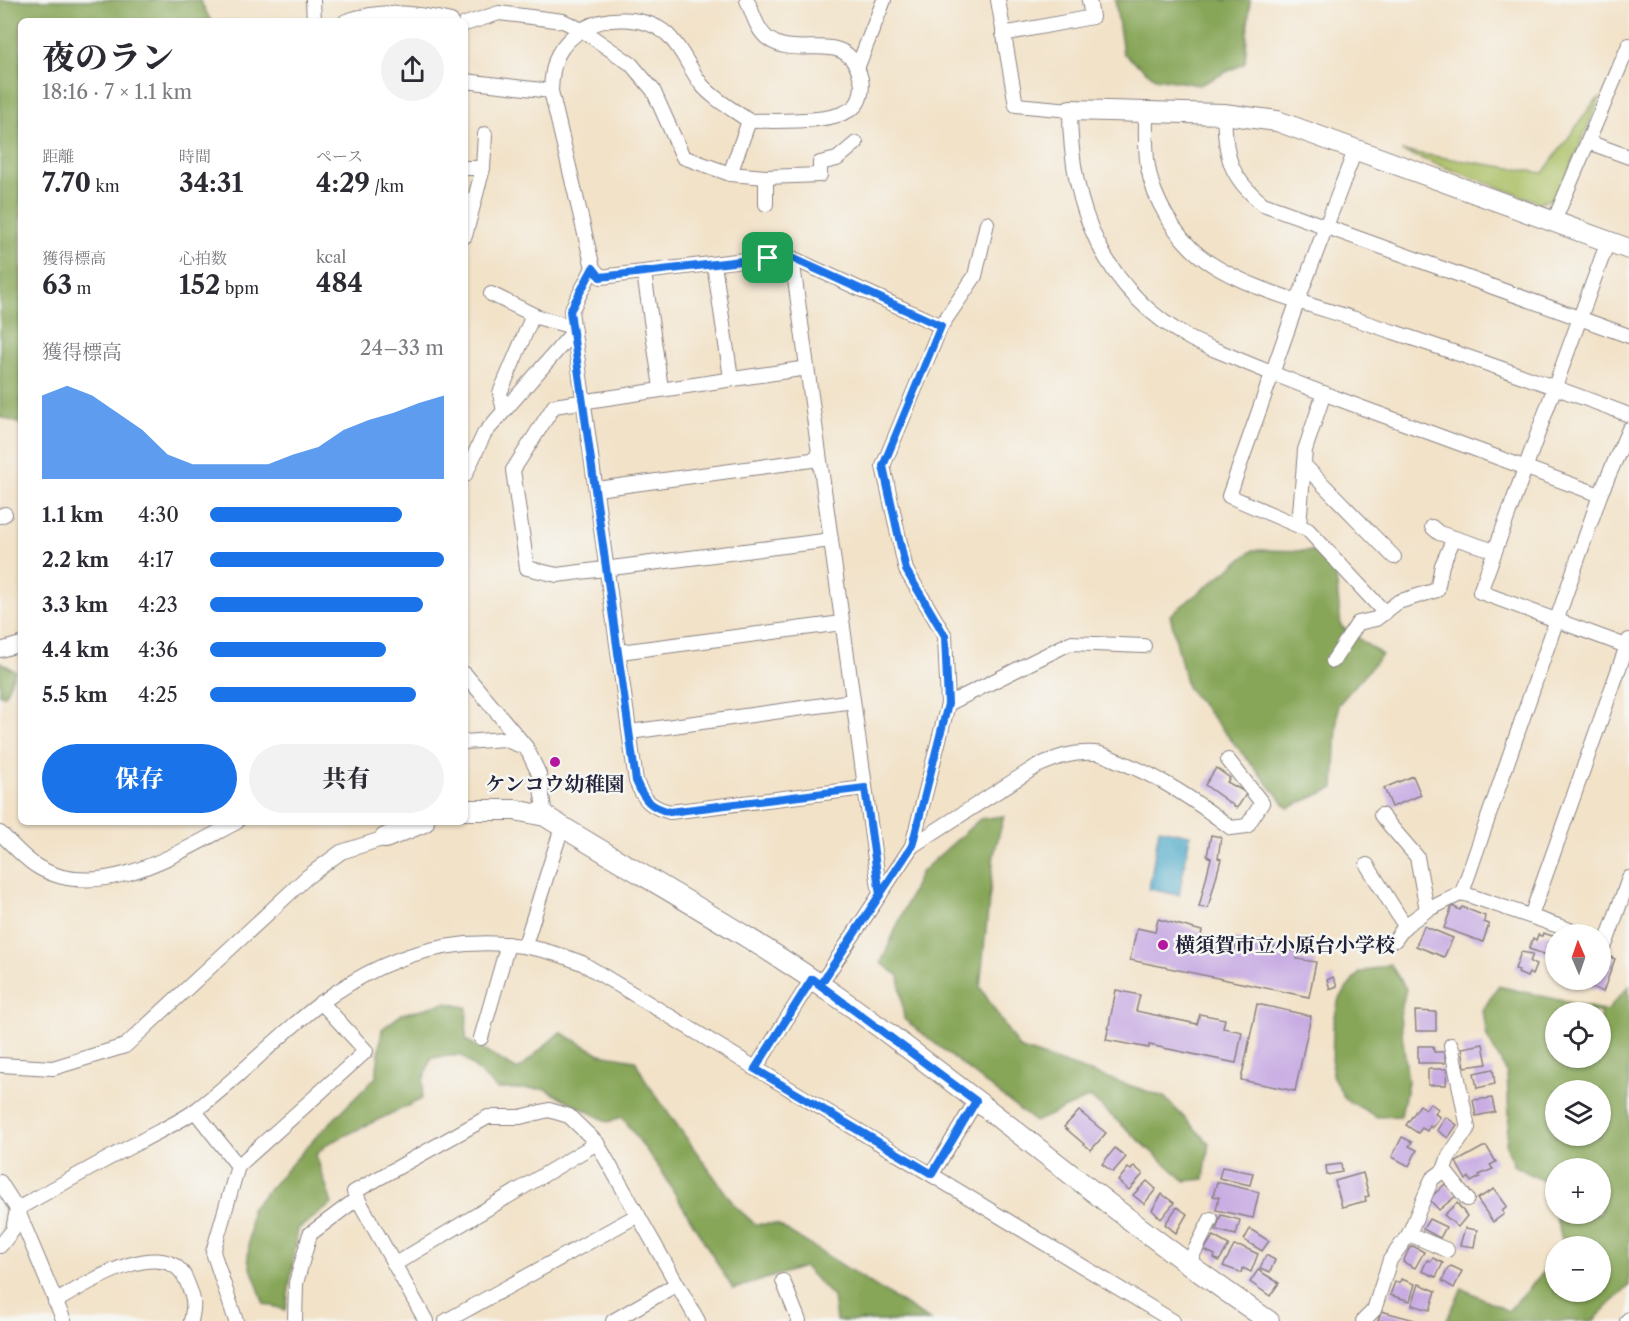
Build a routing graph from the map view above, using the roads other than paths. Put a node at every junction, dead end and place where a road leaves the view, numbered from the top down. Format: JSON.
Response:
{"nodes":[{"id":1,"x":313,"y":0,"type":"edge"},
{"id":2,"x":747,"y":0,"type":"edge"},
{"id":3,"x":884,"y":0,"type":"edge"},
{"id":4,"x":998,"y":0,"type":"edge"},
{"id":5,"x":1089,"y":0,"type":"edge"},
{"id":6,"x":314,"y":18,"type":"edge"},
{"id":7,"x":355,"y":18,"type":"edge"},
{"id":8,"x":435,"y":18,"type":"edge"},
{"id":9,"x":468,"y":23,"type":"edge"},
{"id":10,"x":582,"y":30,"type":"junction"},
{"id":11,"x":1003,"y":34,"type":"junction"},
{"id":12,"x":1629,"y":45,"type":"edge"},
{"id":13,"x":858,"y":66,"type":"junction"},
{"id":14,"x":1623,"y":75,"type":"edge"},
{"id":15,"x":468,"y":81,"type":"edge"},
{"id":16,"x":551,"y":91,"type":"junction"},
{"id":17,"x":1070,"y":110,"type":"junction"},
{"id":18,"x":1146,"y":113,"type":"junction"},
{"id":19,"x":1224,"y":114,"type":"junction"},
{"id":20,"x":749,"y":121,"type":"junction"},
{"id":21,"x":485,"y":134,"type":"dead end"},
{"id":22,"x":1588,"y":142,"type":"junction"},
{"id":23,"x":856,"y":143,"type":"dead end"},
{"id":24,"x":1356,"y":148,"type":"junction"},
{"id":25,"x":1629,"y":157,"type":"edge"},
{"id":26,"x":468,"y":168,"type":"edge"},
{"id":27,"x":483,"y":168,"type":"junction"},
{"id":28,"x":730,"y":174,"type":"junction"},
{"id":29,"x":766,"y":177,"type":"junction"},
{"id":30,"x":766,"y":204,"type":"dead end"},
{"id":31,"x":1554,"y":221,"type":"junction"},
{"id":32,"x":987,"y":224,"type":"dead end"},
{"id":33,"x":468,"y":225,"type":"edge"},
{"id":34,"x":1327,"y":225,"type":"junction"},
{"id":35,"x":1608,"y":241,"type":"junction"},
{"id":36,"x":1629,"y":249,"type":"edge"},
{"id":37,"x":792,"y":258,"type":"junction"},
{"id":38,"x":714,"y":264,"type":"junction"},
{"id":39,"x":593,"y":268,"type":"junction"},
{"id":40,"x":644,"y":273,"type":"junction"},
{"id":41,"x":491,"y":294,"type":"dead end"},
{"id":42,"x":1298,"y":300,"type":"junction"},
{"id":43,"x":533,"y":315,"type":"junction"},
{"id":44,"x":1580,"y":317,"type":"junction"},
{"id":45,"x":941,"y":326,"type":"junction"},
{"id":46,"x":573,"y":329,"type":"junction"},
{"id":47,"x":1629,"y":336,"type":"edge"},
{"id":48,"x":807,"y":368,"type":"junction"},
{"id":49,"x":1272,"y":373,"type":"junction"},
{"id":50,"x":731,"y":378,"type":"junction"},
{"id":51,"x":1555,"y":386,"type":"junction"},
{"id":52,"x":661,"y":388,"type":"junction"},
{"id":53,"x":1324,"y":393,"type":"junction"},
{"id":54,"x":584,"y":401,"type":"junction"},
{"id":55,"x":504,"y":411,"type":"junction"},
{"id":56,"x":1629,"y":415,"type":"edge"},
{"id":57,"x":1629,"y":429,"type":"edge"},
{"id":58,"x":819,"y":459,"type":"junction"},
{"id":59,"x":1304,"y":465,"type":"junction"},
{"id":60,"x":1524,"y":467,"type":"junction"},
{"id":61,"x":468,"y":469,"type":"edge"},
{"id":62,"x":597,"y":489,"type":"junction"},
{"id":63,"x":1600,"y":495,"type":"junction"},
{"id":64,"x":1299,"y":526,"type":"junction"},
{"id":65,"x":1432,"y":527,"type":"dead end"},
{"id":66,"x":1454,"y":538,"type":"junction"},
{"id":67,"x":831,"y":540,"type":"junction"},
{"id":68,"x":1495,"y":550,"type":"junction"},
{"id":69,"x":1394,"y":556,"type":"dead end"},
{"id":70,"x":609,"y":568,"type":"junction"},
{"id":71,"x":1385,"y":613,"type":"junction"},
{"id":72,"x":1555,"y":620,"type":"junction"},
{"id":73,"x":842,"y":623,"type":"junction"},
{"id":74,"x":1628,"y":644,"type":"edge"},
{"id":75,"x":18,"y":645,"type":"edge"},
{"id":76,"x":1144,"y":646,"type":"dead end"},
{"id":77,"x":0,"y":651,"type":"edge"},
{"id":78,"x":620,"y":652,"type":"junction"},
{"id":79,"x":1332,"y":661,"type":"dead end"},
{"id":80,"x":468,"y":678,"type":"edge"},
{"id":81,"x":853,"y":700,"type":"junction"},
{"id":82,"x":948,"y":704,"type":"junction"},
{"id":83,"x":630,"y":732,"type":"junction"},
{"id":84,"x":468,"y":742,"type":"edge"},
{"id":85,"x":526,"y":747,"type":"junction"},
{"id":86,"x":1228,"y":760,"type":"dead end"},
{"id":87,"x":865,"y":788,"type":"junction"},
{"id":88,"x":468,"y":810,"type":"edge"},
{"id":89,"x":1381,"y":815,"type":"dead end"},
{"id":90,"x":554,"y":821,"type":"junction"},
{"id":91,"x":231,"y":825,"type":"edge"},
{"id":92,"x":417,"y":825,"type":"edge"},
{"id":93,"x":0,"y":832,"type":"edge"},
{"id":94,"x":385,"y":838,"type":"joint"},
{"id":95,"x":912,"y":846,"type":"junction"},
{"id":96,"x":1367,"y":865,"type":"dead end"},
{"id":97,"x":1629,"y":878,"type":"edge"},
{"id":98,"x":1462,"y":893,"type":"junction"},
{"id":99,"x":880,"y":895,"type":"junction"},
{"id":100,"x":1427,"y":910,"type":"junction"},
{"id":101,"x":1531,"y":916,"type":"junction"},
{"id":102,"x":1554,"y":924,"type":"edge"},
{"id":103,"x":1405,"y":926,"type":"junction"},
{"id":104,"x":1611,"y":929,"type":"edge"},
{"id":105,"x":1395,"y":940,"type":"dead end"},
{"id":106,"x":508,"y":944,"type":"junction"},
{"id":107,"x":525,"y":945,"type":"junction"},
{"id":108,"x":816,"y":982,"type":"junction"},
{"id":109,"x":321,"y":1002,"type":"junction"},
{"id":110,"x":481,"y":1038,"type":"dead end"},
{"id":111,"x":1450,"y":1045,"type":"dead end"},
{"id":112,"x":0,"y":1065,"type":"edge"},
{"id":113,"x":755,"y":1069,"type":"junction"},
{"id":114,"x":976,"y":1101,"type":"junction"},
{"id":115,"x":195,"y":1111,"type":"junction"},
{"id":116,"x":597,"y":1143,"type":"junction"},
{"id":117,"x":238,"y":1166,"type":"junction"},
{"id":118,"x":1444,"y":1170,"type":"junction"},
{"id":119,"x":932,"y":1174,"type":"junction"},
{"id":120,"x":0,"y":1182,"type":"edge"},
{"id":121,"x":358,"y":1198,"type":"junction"},
{"id":122,"x":1467,"y":1199,"type":"dead end"},
{"id":123,"x":17,"y":1209,"type":"junction"},
{"id":124,"x":638,"y":1215,"type":"junction"},
{"id":125,"x":1211,"y":1219,"type":"dead end"},
{"id":126,"x":1409,"y":1234,"type":"junction"},
{"id":127,"x":0,"y":1246,"type":"edge"},
{"id":128,"x":1447,"y":1250,"type":"dead end"},
{"id":129,"x":394,"y":1264,"type":"junction"},
{"id":130,"x":1187,"y":1266,"type":"junction"},
{"id":131,"x":783,"y":1281,"type":"dead end"},
{"id":132,"x":677,"y":1284,"type":"junction"},
{"id":133,"x":60,"y":1311,"type":"edge"},
{"id":134,"x":48,"y":1321,"type":"edge"},
{"id":135,"x":191,"y":1321,"type":"edge"},
{"id":136,"x":236,"y":1321,"type":"edge"},
{"id":137,"x":295,"y":1321,"type":"edge"},
{"id":138,"x":426,"y":1321,"type":"edge"},
{"id":139,"x":446,"y":1321,"type":"edge"},
{"id":140,"x":613,"y":1321,"type":"edge"},
{"id":141,"x":698,"y":1321,"type":"edge"},
{"id":142,"x":799,"y":1321,"type":"edge"},
{"id":143,"x":1173,"y":1321,"type":"edge"},
{"id":144,"x":1269,"y":1321,"type":"edge"},
{"id":145,"x":1363,"y":1321,"type":"edge"}],
"edges":[{"from":1,"to":6,"type":"street"},
{"from":2,"to":13,"type":"street"},
{"from":3,"to":13,"type":"street"},
{"from":4,"to":11,"type":"street"},
{"from":5,"to":11,"type":"street"},
{"from":7,"to":8,"type":"street"},
{"from":9,"to":10,"type":"street"},
{"from":10,"to":16,"type":"street"},
{"from":10,"to":20,"type":"street"},
{"from":10,"to":28,"type":"street"},
{"from":11,"to":17,"type":"street"},
{"from":12,"to":14,"type":"street"},
{"from":13,"to":20,"type":"street"},
{"from":14,"to":22,"type":"street"},
{"from":15,"to":16,"type":"street"},
{"from":16,"to":39,"type":"street"},
{"from":17,"to":18,"type":"street"},
{"from":17,"to":49,"type":"street"},
{"from":18,"to":19,"type":"street"},
{"from":18,"to":42,"type":"street"},
{"from":19,"to":24,"type":"street"},
{"from":19,"to":34,"type":"street"},
{"from":20,"to":28,"type":"street"},
{"from":21,"to":27,"type":"street"},
{"from":22,"to":25,"type":"street"},
{"from":22,"to":31,"type":"street"},
{"from":23,"to":29,"type":"street"},
{"from":24,"to":31,"type":"street"},
{"from":24,"to":34,"type":"street"},
{"from":26,"to":27,"type":"street"},
{"from":27,"to":33,"type":"street"},
{"from":28,"to":29,"type":"street"},
{"from":29,"to":30,"type":"street"},
{"from":31,"to":35,"type":"street"},
{"from":32,"to":45,"type":"street"},
{"from":34,"to":42,"type":"street"},
{"from":34,"to":44,"type":"street"},
{"from":35,"to":36,"type":"street"},
{"from":35,"to":44,"type":"street"},
{"from":37,"to":38,"type":"street"},
{"from":37,"to":45,"type":"street"},
{"from":37,"to":48,"type":"street"},
{"from":38,"to":40,"type":"street"},
{"from":38,"to":50,"type":"street"},
{"from":39,"to":40,"type":"street"},
{"from":39,"to":46,"type":"street"},
{"from":40,"to":52,"type":"street"},
{"from":41,"to":43,"type":"street"},
{"from":42,"to":49,"type":"street"},
{"from":42,"to":51,"type":"street"},
{"from":43,"to":46,"type":"street"},
{"from":43,"to":55,"type":"street"},
{"from":44,"to":47,"type":"street"},
{"from":44,"to":51,"type":"street"},
{"from":45,"to":82,"type":"street"},
{"from":46,"to":54,"type":"street"},
{"from":46,"to":55,"type":"street"},
{"from":48,"to":50,"type":"street"},
{"from":48,"to":58,"type":"street"},
{"from":49,"to":53,"type":"street"},
{"from":49,"to":64,"type":"street"},
{"from":50,"to":52,"type":"street"},
{"from":51,"to":56,"type":"street"},
{"from":51,"to":60,"type":"street"},
{"from":52,"to":54,"type":"street"},
{"from":53,"to":59,"type":"street"},
{"from":53,"to":60,"type":"street"},
{"from":54,"to":62,"type":"street"},
{"from":54,"to":70,"type":"street"},
{"from":55,"to":61,"type":"street"},
{"from":57,"to":63,"type":"street"},
{"from":58,"to":62,"type":"street"},
{"from":58,"to":67,"type":"street"},
{"from":59,"to":64,"type":"street"},
{"from":59,"to":69,"type":"street"},
{"from":60,"to":63,"type":"street"},
{"from":60,"to":68,"type":"street"},
{"from":62,"to":70,"type":"street"},
{"from":63,"to":72,"type":"street"},
{"from":64,"to":71,"type":"street"},
{"from":65,"to":66,"type":"street"},
{"from":66,"to":68,"type":"street"},
{"from":66,"to":71,"type":"street"},
{"from":67,"to":70,"type":"street"},
{"from":67,"to":73,"type":"street"},
{"from":68,"to":72,"type":"street"},
{"from":70,"to":78,"type":"street"},
{"from":71,"to":79,"type":"street"},
{"from":72,"to":74,"type":"street"},
{"from":72,"to":98,"type":"street"},
{"from":73,"to":78,"type":"street"},
{"from":73,"to":81,"type":"street"},
{"from":74,"to":101,"type":"street"},
{"from":75,"to":77,"type":"street"},
{"from":76,"to":82,"type":"street"},
{"from":78,"to":83,"type":"street"},
{"from":80,"to":85,"type":"street"},
{"from":81,"to":83,"type":"street"},
{"from":81,"to":87,"type":"street"},
{"from":82,"to":95,"type":"street"},
{"from":83,"to":87,"type":"street"},
{"from":84,"to":85,"type":"street"},
{"from":85,"to":90,"type":"street"},
{"from":86,"to":95,"type":"street"},
{"from":87,"to":99,"type":"street"},
{"from":88,"to":90,"type":"street"},
{"from":89,"to":100,"type":"street"},
{"from":90,"to":107,"type":"street"},
{"from":90,"to":108,"type":"street"},
{"from":91,"to":93,"type":"street"},
{"from":92,"to":94,"type":"street"},
{"from":94,"to":112,"type":"street"},
{"from":95,"to":99,"type":"street"},
{"from":96,"to":103,"type":"street"},
{"from":97,"to":104,"type":"street"},
{"from":98,"to":100,"type":"street"},
{"from":98,"to":101,"type":"street"},
{"from":99,"to":108,"type":"street"},
{"from":100,"to":103,"type":"street"},
{"from":101,"to":102,"type":"street"},
{"from":103,"to":105,"type":"street"},
{"from":106,"to":107,"type":"street"},
{"from":106,"to":109,"type":"street"},
{"from":106,"to":110,"type":"street"},
{"from":107,"to":113,"type":"street"},
{"from":108,"to":113,"type":"street"},
{"from":108,"to":114,"type":"street"},
{"from":109,"to":115,"type":"street"},
{"from":109,"to":117,"type":"street"},
{"from":111,"to":118,"type":"street"},
{"from":113,"to":119,"type":"street"},
{"from":114,"to":119,"type":"street"},
{"from":114,"to":130,"type":"street"},
{"from":115,"to":117,"type":"street"},
{"from":115,"to":123,"type":"street"},
{"from":116,"to":121,"type":"street"},
{"from":116,"to":124,"type":"street"},
{"from":116,"to":129,"type":"street"},
{"from":117,"to":136,"type":"street"},
{"from":118,"to":122,"type":"street"},
{"from":118,"to":126,"type":"street"},
{"from":119,"to":143,"type":"street"},
{"from":120,"to":123,"type":"street"},
{"from":121,"to":129,"type":"street"},
{"from":121,"to":137,"type":"street"},
{"from":123,"to":127,"type":"street"},
{"from":123,"to":133,"type":"street"},
{"from":124,"to":132,"type":"street"},
{"from":124,"to":139,"type":"street"},
{"from":125,"to":130,"type":"street"},
{"from":126,"to":128,"type":"street"},
{"from":126,"to":145,"type":"street"},
{"from":129,"to":138,"type":"street"},
{"from":130,"to":144,"type":"street"},
{"from":131,"to":142,"type":"street"},
{"from":132,"to":140,"type":"street"},
{"from":132,"to":141,"type":"street"},
{"from":133,"to":134,"type":"street"},
{"from":133,"to":135,"type":"street"}]}
